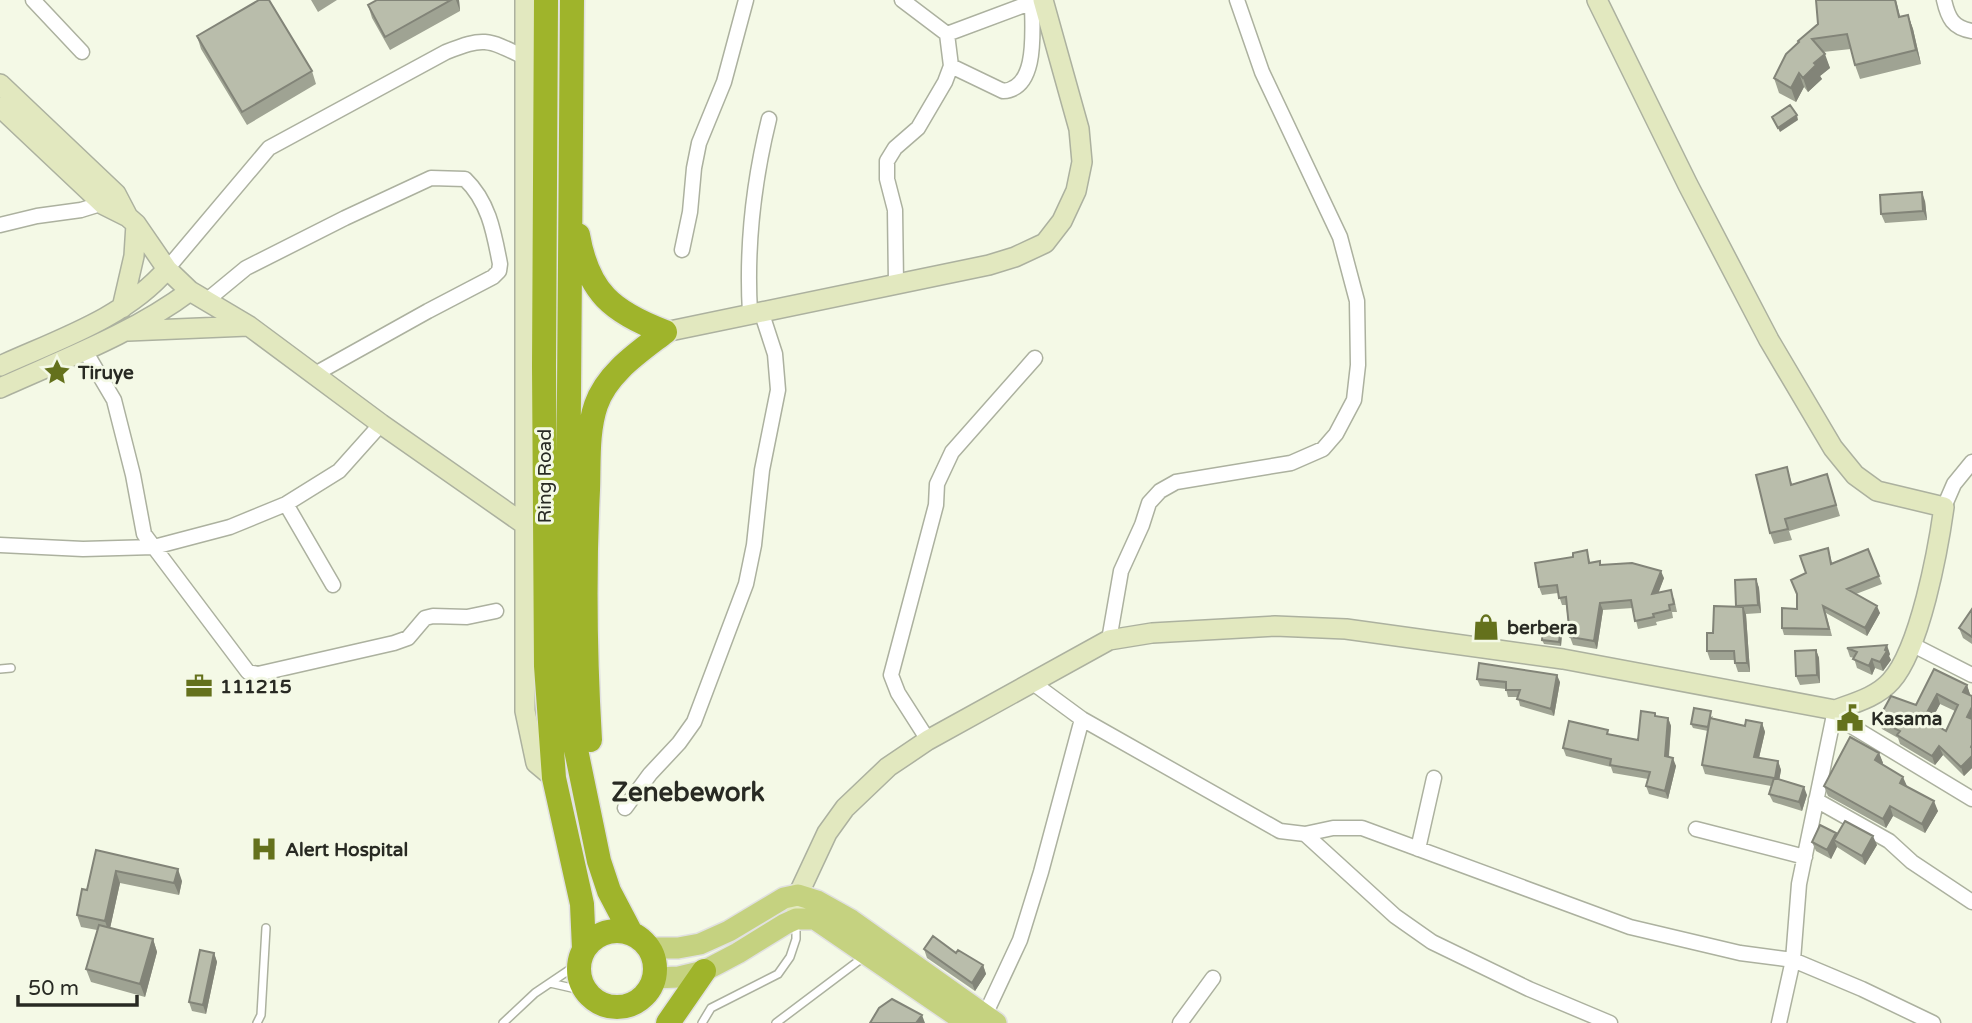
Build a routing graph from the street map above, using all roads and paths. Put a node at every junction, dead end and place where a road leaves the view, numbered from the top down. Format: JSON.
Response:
{"nodes":[{"id":1,"x":33,"y":0,"type":"edge"},
{"id":2,"x":524,"y":0,"type":"edge"},
{"id":3,"x":546,"y":0,"type":"edge"},
{"id":4,"x":572,"y":0,"type":"edge"},
{"id":5,"x":746,"y":0,"type":"edge"},
{"id":6,"x":902,"y":0,"type":"edge"},
{"id":7,"x":1237,"y":0,"type":"edge"},
{"id":8,"x":1597,"y":0,"type":"edge"},
{"id":9,"x":1944,"y":0,"type":"edge"},
{"id":10,"x":1038,"y":1,"type":"edge"},
{"id":11,"x":1972,"y":31,"type":"edge"},
{"id":12,"x":947,"y":34,"type":"junction"},
{"id":13,"x":82,"y":51,"type":"dead end"},
{"id":14,"x":524,"y":57,"type":"junction"},
{"id":15,"x":951,"y":66,"type":"junction"},
{"id":16,"x":0,"y":84,"type":"edge"},
{"id":17,"x":0,"y":107,"type":"edge"},
{"id":18,"x":769,"y":119,"type":"dead end"},
{"id":19,"x":569,"y":181,"type":"junction"},
{"id":20,"x":110,"y":200,"type":"junction"},
{"id":21,"x":132,"y":220,"type":"junction"},
{"id":22,"x":0,"y":225,"type":"edge"},
{"id":23,"x":682,"y":250,"type":"dead end"},
{"id":24,"x":167,"y":269,"type":"junction"},
{"id":25,"x":896,"y":283,"type":"junction"},
{"id":26,"x":198,"y":296,"type":"junction"},
{"id":27,"x":122,"y":308,"type":"junction"},
{"id":28,"x":755,"y":312,"type":"junction"},
{"id":29,"x":249,"y":326,"type":"junction"},
{"id":30,"x":123,"y":331,"type":"junction"},
{"id":31,"x":664,"y":332,"type":"junction"},
{"id":32,"x":84,"y":349,"type":"junction"},
{"id":33,"x":1035,"y":358,"type":"dead end"},
{"id":34,"x":0,"y":366,"type":"edge"},
{"id":35,"x":316,"y":374,"type":"junction"},
{"id":36,"x":0,"y":388,"type":"edge"},
{"id":37,"x":381,"y":424,"type":"junction"},
{"id":38,"x":1972,"y":462,"type":"edge"},
{"id":39,"x":286,"y":504,"type":"junction"},
{"id":40,"x":1944,"y":507,"type":"junction"},
{"id":41,"x":524,"y":524,"type":"junction"},
{"id":42,"x":0,"y":545,"type":"edge"},
{"id":43,"x":154,"y":547,"type":"junction"},
{"id":44,"x":333,"y":585,"type":"dead end"},
{"id":45,"x":496,"y":611,"type":"dead end"},
{"id":46,"x":1109,"y":640,"type":"junction"},
{"id":47,"x":1913,"y":645,"type":"junction"},
{"id":48,"x":11,"y":668,"type":"dead end"},
{"id":49,"x":0,"y":669,"type":"edge"},
{"id":50,"x":1972,"y":675,"type":"edge"},
{"id":51,"x":1033,"y":683,"type":"junction"},
{"id":52,"x":1835,"y":710,"type":"junction"},
{"id":53,"x":1082,"y":719,"type":"junction"},
{"id":54,"x":928,"y":740,"type":"junction"},
{"id":55,"x":554,"y":778,"type":"junction"},
{"id":56,"x":1434,"y":778,"type":"dead end"},
{"id":57,"x":583,"y":792,"type":"junction"},
{"id":58,"x":1972,"y":799,"type":"edge"},
{"id":59,"x":1816,"y":800,"type":"junction"},
{"id":60,"x":625,"y":808,"type":"dead end"},
{"id":61,"x":1696,"y":829,"type":"dead end"},
{"id":62,"x":1304,"y":834,"type":"junction"},
{"id":63,"x":1418,"y":849,"type":"junction"},
{"id":64,"x":1805,"y":857,"type":"junction"},
{"id":65,"x":798,"y":895,"type":"junction"},
{"id":66,"x":1972,"y":902,"type":"edge"},
{"id":67,"x":796,"y":919,"type":"junction"},
{"id":68,"x":266,"y":928,"type":"dead end"},
{"id":69,"x":640,"y":941,"type":"junction"},
{"id":70,"x":874,"y":948,"type":"junction"},
{"id":71,"x":581,"y":956,"type":"junction"},
{"id":72,"x":1793,"y":960,"type":"junction"},
{"id":73,"x":704,"y":971,"type":"junction"},
{"id":74,"x":1213,"y":978,"type":"dead end"},
{"id":75,"x":550,"y":983,"type":"junction"},
{"id":76,"x":652,"y":983,"type":"junction"},
{"id":77,"x":590,"y":996,"type":"junction"},
{"id":78,"x":983,"y":1020,"type":"edge"},
{"id":79,"x":257,"y":1023,"type":"edge"},
{"id":80,"x":503,"y":1023,"type":"edge"},
{"id":81,"x":611,"y":1023,"type":"edge"},
{"id":82,"x":657,"y":1023,"type":"edge"},
{"id":83,"x":668,"y":1023,"type":"edge"},
{"id":84,"x":702,"y":1023,"type":"edge"},
{"id":85,"x":776,"y":1023,"type":"edge"},
{"id":86,"x":1180,"y":1023,"type":"edge"},
{"id":87,"x":1610,"y":1023,"type":"edge"},
{"id":88,"x":1779,"y":1023,"type":"edge"},
{"id":89,"x":1933,"y":1023,"type":"edge"}],
"edges":[{"from":1,"to":13,"type":"street"},
{"from":2,"to":14,"type":"street"},
{"from":3,"to":55,"type":"highway","name":"Ring Road"},
{"from":4,"to":19,"type":"highway","name":"Ring Road"},
{"from":5,"to":23,"type":"street"},
{"from":6,"to":12,"type":"street"},
{"from":7,"to":46,"type":"street"},
{"from":8,"to":40,"type":"street"},
{"from":9,"to":11,"type":"street"},
{"from":10,"to":12,"type":"street"},
{"from":10,"to":15,"type":"street"},
{"from":10,"to":25,"type":"street"},
{"from":12,"to":15,"type":"street"},
{"from":14,"to":24,"type":"street"},
{"from":14,"to":41,"type":"street"},
{"from":15,"to":25,"type":"street"},
{"from":16,"to":20,"type":"street"},
{"from":17,"to":20,"type":"street"},
{"from":18,"to":28,"type":"street"},
{"from":19,"to":31,"type":"highway"},
{"from":19,"to":57,"type":"highway","name":"Ring Road"},
{"from":20,"to":21,"type":"street"},
{"from":20,"to":22,"type":"street"},
{"from":21,"to":24,"type":"street"},
{"from":21,"to":27,"type":"street"},
{"from":24,"to":26,"type":"street"},
{"from":24,"to":27,"type":"street"},
{"from":25,"to":28,"type":"street"},
{"from":26,"to":29,"type":"street"},
{"from":26,"to":30,"type":"street"},
{"from":26,"to":35,"type":"street"},
{"from":27,"to":34,"type":"street"},
{"from":28,"to":31,"type":"street"},
{"from":28,"to":60,"type":"street"},
{"from":29,"to":30,"type":"street"},
{"from":29,"to":35,"type":"street"},
{"from":30,"to":32,"type":"street"},
{"from":31,"to":57,"type":"highway"},
{"from":32,"to":36,"type":"street"},
{"from":32,"to":43,"type":"street"},
{"from":33,"to":54,"type":"street"},
{"from":35,"to":37,"type":"street"},
{"from":37,"to":39,"type":"street"},
{"from":37,"to":41,"type":"street"},
{"from":38,"to":40,"type":"street"},
{"from":39,"to":43,"type":"street"},
{"from":39,"to":44,"type":"street"},
{"from":40,"to":47,"type":"street"},
{"from":41,"to":55,"type":"street"},
{"from":42,"to":43,"type":"street"},
{"from":43,"to":45,"type":"street"},
{"from":46,"to":51,"type":"street"},
{"from":46,"to":52,"type":"street"},
{"from":47,"to":50,"type":"street"},
{"from":47,"to":52,"type":"street"},
{"from":48,"to":49,"type":"lane"},
{"from":51,"to":53,"type":"street"},
{"from":51,"to":54,"type":"street"},
{"from":52,"to":58,"type":"street"},
{"from":52,"to":59,"type":"street"},
{"from":53,"to":62,"type":"street"},
{"from":53,"to":78,"type":"street"},
{"from":54,"to":65,"type":"street"},
{"from":55,"to":71,"type":"highway","name":"Ring Road"},
{"from":56,"to":63,"type":"street"},
{"from":57,"to":69,"type":"highway","name":"Ring Road"},
{"from":59,"to":64,"type":"street"},
{"from":59,"to":66,"type":"street"},
{"from":61,"to":64,"type":"street"},
{"from":62,"to":63,"type":"street"},
{"from":62,"to":87,"type":"street"},
{"from":63,"to":72,"type":"street"},
{"from":64,"to":72,"type":"street"},
{"from":65,"to":67,"type":"street"},
{"from":65,"to":69,"type":"main road"},
{"from":65,"to":70,"type":"main road"},
{"from":67,"to":70,"type":"main road"},
{"from":67,"to":73,"type":"main road"},
{"from":67,"to":84,"type":"lane"},
{"from":68,"to":79,"type":"lane"},
{"from":69,"to":71,"type":"highway"},
{"from":69,"to":76,"type":"highway"},
{"from":70,"to":78,"type":"main road"},
{"from":70,"to":85,"type":"lane"},
{"from":71,"to":75,"type":"lane"},
{"from":71,"to":77,"type":"highway"},
{"from":72,"to":88,"type":"street"},
{"from":72,"to":89,"type":"street"},
{"from":73,"to":76,"type":"main road"},
{"from":73,"to":83,"type":"highway"},
{"from":74,"to":86,"type":"street"},
{"from":75,"to":77,"type":"lane"},
{"from":75,"to":80,"type":"lane"},
{"from":76,"to":77,"type":"highway"},
{"from":76,"to":82,"type":"highway"},
{"from":77,"to":81,"type":"highway"}]}
